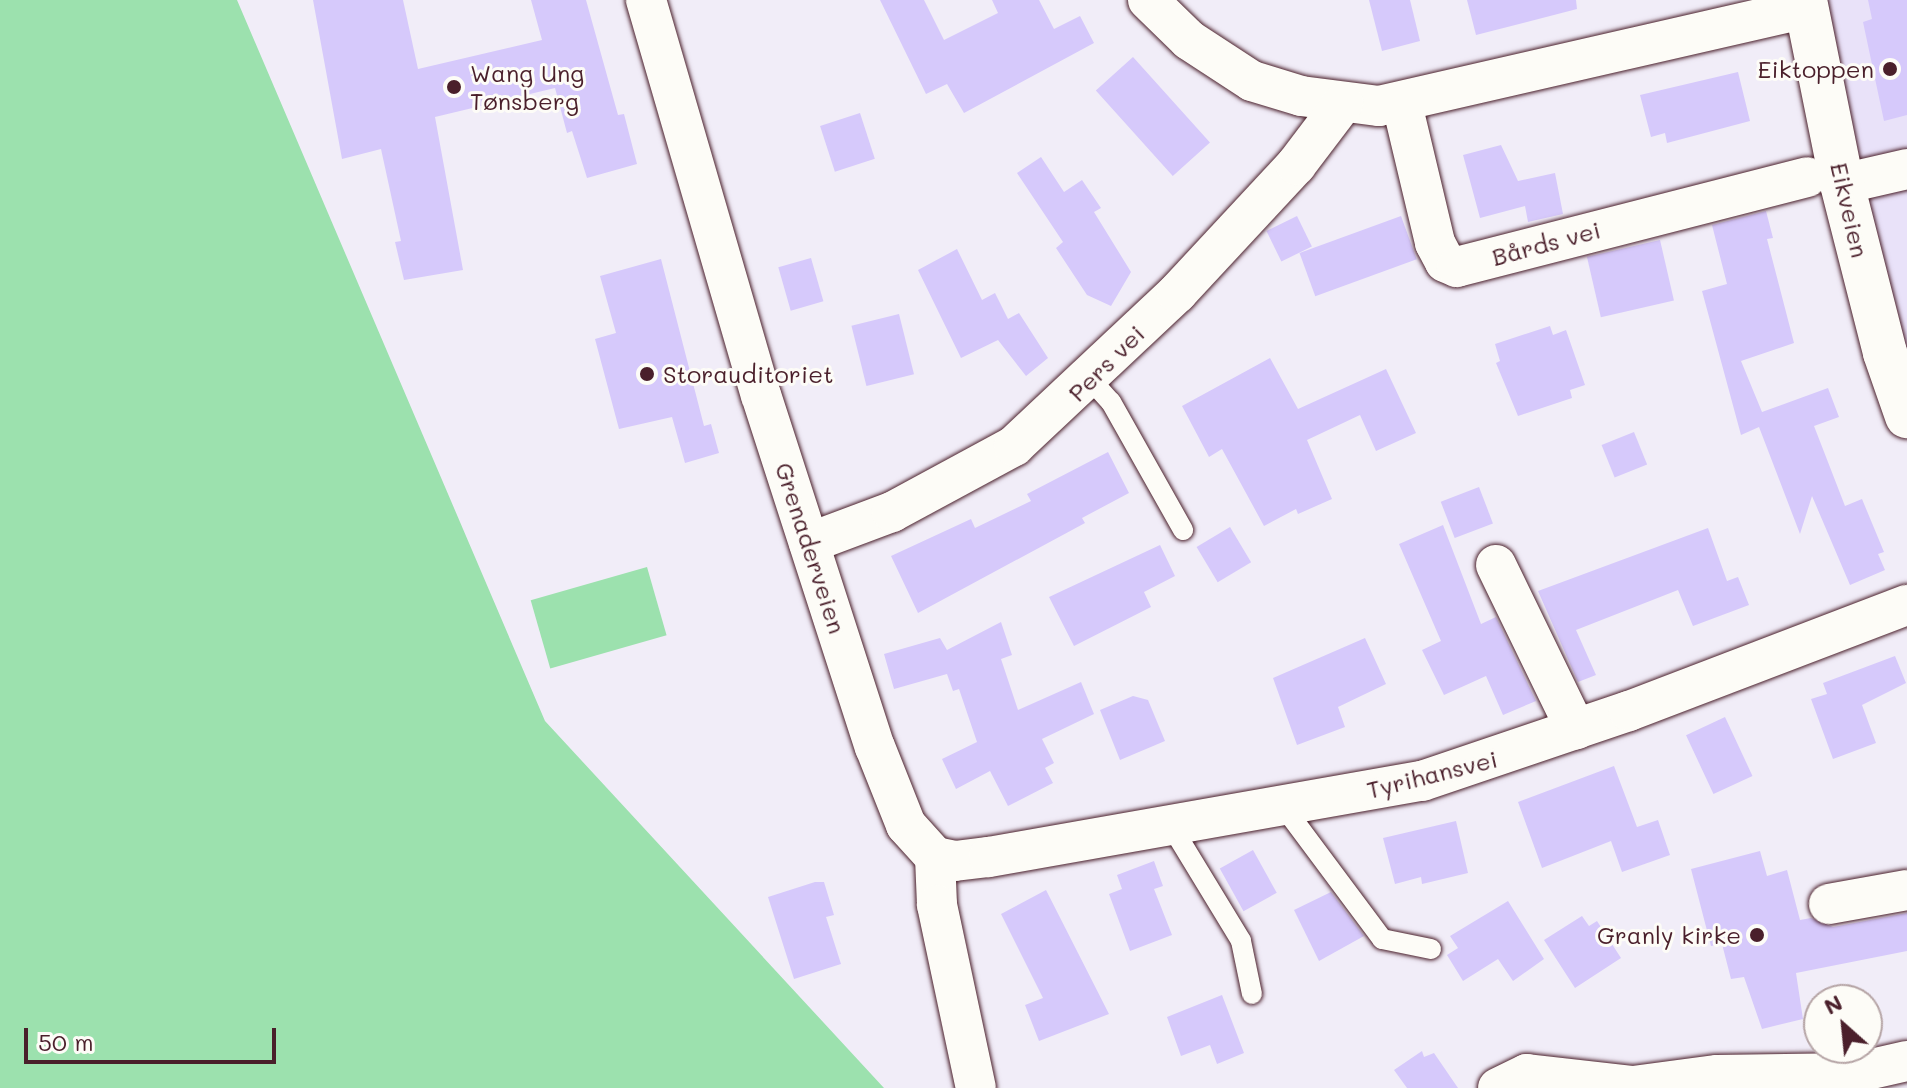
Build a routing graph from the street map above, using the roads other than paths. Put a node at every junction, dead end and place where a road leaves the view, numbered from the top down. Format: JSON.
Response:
{"nodes":[{"id":1,"x":646,"y":0,"type":"edge"},
{"id":2,"x":1148,"y":0,"type":"edge"},
{"id":3,"x":1806,"y":4,"type":"edge"},
{"id":4,"x":1343,"y":103,"type":"junction"},
{"id":5,"x":1402,"y":104,"type":"junction"},
{"id":6,"x":1907,"y":169,"type":"edge"},
{"id":7,"x":1825,"y":180,"type":"junction"},
{"id":8,"x":1090,"y":379,"type":"junction"},
{"id":9,"x":1907,"y":416,"type":"edge"},
{"id":10,"x":1183,"y":530,"type":"dead end"},
{"id":11,"x":809,"y":543,"type":"junction"},
{"id":12,"x":1496,"y":565,"type":"dead end"},
{"id":13,"x":1907,"y":605,"type":"edge"},
{"id":14,"x":1576,"y":730,"type":"junction"},
{"id":15,"x":1283,"y":806,"type":"junction"},
{"id":16,"x":1170,"y":824,"type":"junction"},
{"id":17,"x":935,"y":857,"type":"junction"},
{"id":18,"x":1907,"y":890,"type":"edge"},
{"id":19,"x":1829,"y":904,"type":"dead end"},
{"id":20,"x":1431,"y":949,"type":"dead end"},
{"id":21,"x":1252,"y":994,"type":"dead end"},
{"id":22,"x":1907,"y":1061,"type":"edge"},
{"id":23,"x":976,"y":1088,"type":"edge"},
{"id":24,"x":1498,"y":1088,"type":"edge"}],
"edges":[{"from":1,"to":11,"type":"street","name":"Grenaderveien"},
{"from":2,"to":4,"type":"street"},
{"from":3,"to":5,"type":"street"},
{"from":3,"to":7,"type":"main road","name":"Eikveien"},
{"from":4,"to":5,"type":"street"},
{"from":4,"to":8,"type":"street","name":"Pers vei"},
{"from":5,"to":7,"type":"street","name":"Bårds vei"},
{"from":6,"to":7,"type":"street"},
{"from":7,"to":9,"type":"main road","name":"Eikveien"},
{"from":8,"to":10,"type":"lane"},
{"from":8,"to":11,"type":"street","name":"Pers vei"},
{"from":11,"to":17,"type":"street","name":"Grenaderveien"},
{"from":12,"to":14,"type":"street"},
{"from":13,"to":14,"type":"street","name":"Tyrihansvei"},
{"from":14,"to":15,"type":"street","name":"Tyrihansvei"},
{"from":15,"to":16,"type":"street","name":"Tyrihansvei"},
{"from":15,"to":20,"type":"lane"},
{"from":16,"to":17,"type":"street","name":"Tyrihansvei"},
{"from":16,"to":21,"type":"lane"},
{"from":17,"to":23,"type":"street"},
{"from":18,"to":19,"type":"street"},
{"from":22,"to":24,"type":"street"}]}
